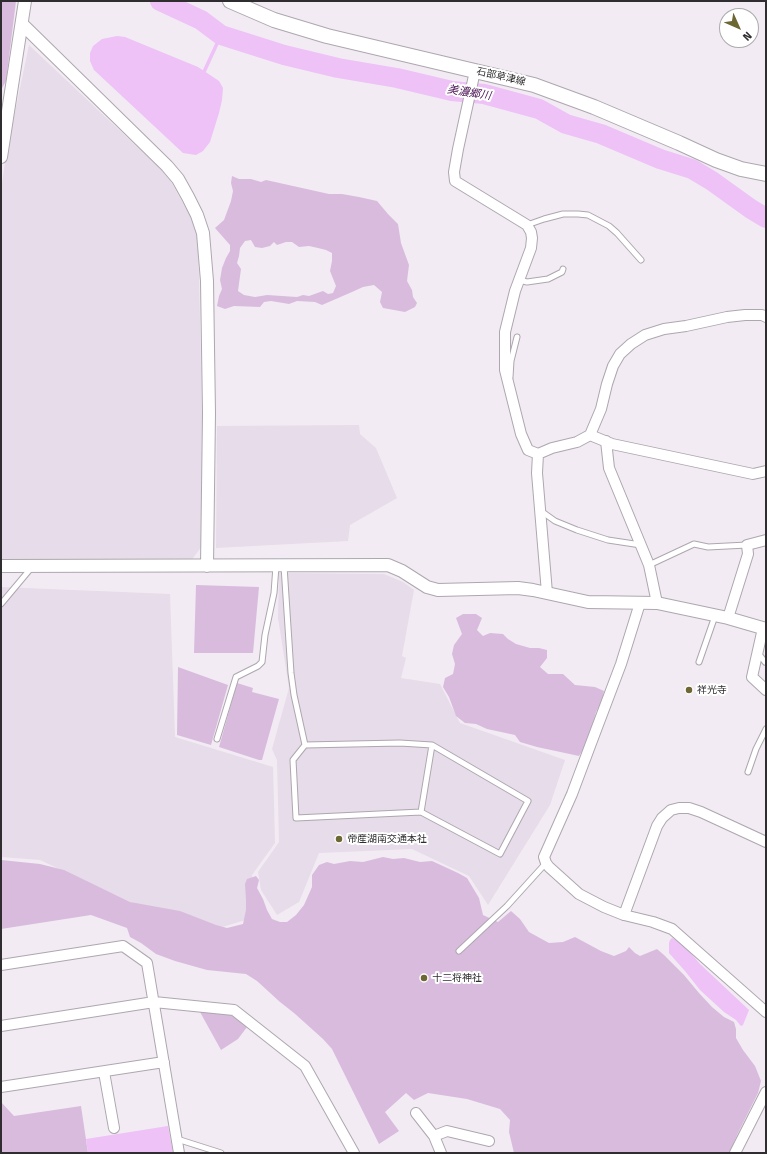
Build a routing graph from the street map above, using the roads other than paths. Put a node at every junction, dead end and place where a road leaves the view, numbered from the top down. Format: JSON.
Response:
{"nodes":[{"id":1,"x":25,"y":1,"type":"edge"},
{"id":2,"x":230,"y":1,"type":"edge"},
{"id":3,"x":22,"y":24,"type":"junction"},
{"id":4,"x":474,"y":75,"type":"junction"},
{"id":5,"x":1,"y":157,"type":"edge"},
{"id":6,"x":766,"y":174,"type":"edge"},
{"id":7,"x":527,"y":225,"type":"junction"},
{"id":8,"x":641,"y":260,"type":"dead end"},
{"id":9,"x":563,"y":269,"type":"dead end"},
{"id":10,"x":519,"y":280,"type":"junction"},
{"id":11,"x":766,"y":317,"type":"edge"},
{"id":12,"x":517,"y":337,"type":"dead end"},
{"id":13,"x":508,"y":384,"type":"junction"},
{"id":14,"x":590,"y":435,"type":"junction"},
{"id":15,"x":606,"y":441,"type":"junction"},
{"id":16,"x":538,"y":454,"type":"junction"},
{"id":17,"x":766,"y":471,"type":"edge"},
{"id":18,"x":540,"y":510,"type":"junction"},
{"id":19,"x":766,"y":540,"type":"edge"},
{"id":20,"x":641,"y":545,"type":"junction"},
{"id":21,"x":747,"y":545,"type":"junction"},
{"id":22,"x":649,"y":565,"type":"junction"},
{"id":23,"x":1,"y":566,"type":"edge"},
{"id":24,"x":32,"y":566,"type":"junction"},
{"id":25,"x":207,"y":566,"type":"junction"},
{"id":26,"x":280,"y":566,"type":"junction"},
{"id":27,"x":547,"y":593,"type":"junction"},
{"id":28,"x":640,"y":603,"type":"junction"},
{"id":29,"x":657,"y":603,"type":"junction"},
{"id":30,"x":1,"y":604,"type":"edge"},
{"id":31,"x":715,"y":615,"type":"junction"},
{"id":32,"x":728,"y":618,"type":"junction"},
{"id":33,"x":764,"y":628,"type":"edge"},
{"id":34,"x":757,"y":652,"type":"junction"},
{"id":35,"x":699,"y":662,"type":"dead end"},
{"id":36,"x":765,"y":662,"type":"dead end"},
{"id":37,"x":766,"y":690,"type":"edge"},
{"id":38,"x":766,"y":729,"type":"edge"},
{"id":39,"x":217,"y":739,"type":"dead end"},
{"id":40,"x":305,"y":745,"type":"junction"},
{"id":41,"x":432,"y":745,"type":"junction"},
{"id":42,"x":748,"y":772,"type":"dead end"},
{"id":43,"x":421,"y":812,"type":"junction"},
{"id":44,"x":766,"y":842,"type":"edge"},
{"id":45,"x":546,"y":862,"type":"junction"},
{"id":46,"x":624,"y":915,"type":"junction"},
{"id":47,"x":459,"y":951,"type":"dead end"},
{"id":48,"x":1,"y":965,"type":"edge"},
{"id":49,"x":154,"y":1002,"type":"junction"},
{"id":50,"x":766,"y":1012,"type":"edge"},
{"id":51,"x":1,"y":1026,"type":"edge"},
{"id":52,"x":164,"y":1062,"type":"junction"},
{"id":53,"x":104,"y":1072,"type":"junction"},
{"id":54,"x":1,"y":1088,"type":"edge"},
{"id":55,"x":766,"y":1092,"type":"edge"},
{"id":56,"x":416,"y":1114,"type":"dead end"},
{"id":57,"x":114,"y":1128,"type":"dead end"},
{"id":58,"x":434,"y":1136,"type":"junction"},
{"id":59,"x":177,"y":1139,"type":"junction"},
{"id":60,"x":489,"y":1141,"type":"dead end"},
{"id":61,"x":179,"y":1153,"type":"edge"},
{"id":62,"x":220,"y":1153,"type":"edge"},
{"id":63,"x":354,"y":1153,"type":"edge"},
{"id":64,"x":441,"y":1153,"type":"edge"},
{"id":65,"x":735,"y":1153,"type":"edge"}],
"edges":[{"from":1,"to":3,"type":"street"},
{"from":2,"to":4,"type":"main road","name":"石部草津線"},
{"from":3,"to":5,"type":"street"},
{"from":3,"to":25,"type":"street"},
{"from":4,"to":6,"type":"main road","name":"石部草津線"},
{"from":4,"to":7,"type":"street"},
{"from":7,"to":8,"type":"lane"},
{"from":7,"to":10,"type":"street"},
{"from":9,"to":10,"type":"lane"},
{"from":10,"to":13,"type":"street"},
{"from":11,"to":14,"type":"street"},
{"from":12,"to":13,"type":"lane"},
{"from":13,"to":16,"type":"street"},
{"from":14,"to":15,"type":"street"},
{"from":14,"to":16,"type":"street"},
{"from":15,"to":17,"type":"street"},
{"from":15,"to":20,"type":"street"},
{"from":16,"to":18,"type":"street"},
{"from":18,"to":20,"type":"lane"},
{"from":18,"to":27,"type":"street"},
{"from":19,"to":21,"type":"street"},
{"from":20,"to":22,"type":"street"},
{"from":21,"to":22,"type":"lane"},
{"from":21,"to":32,"type":"street"},
{"from":22,"to":29,"type":"street"},
{"from":23,"to":24,"type":"street"},
{"from":24,"to":25,"type":"street"},
{"from":24,"to":30,"type":"lane"},
{"from":25,"to":26,"type":"street"},
{"from":26,"to":27,"type":"street"},
{"from":26,"to":39,"type":"lane"},
{"from":26,"to":40,"type":"lane"},
{"from":27,"to":28,"type":"street"},
{"from":28,"to":29,"type":"street"},
{"from":28,"to":45,"type":"street"},
{"from":29,"to":31,"type":"street"},
{"from":31,"to":32,"type":"street"},
{"from":31,"to":35,"type":"lane"},
{"from":32,"to":33,"type":"street"},
{"from":33,"to":34,"type":"street"},
{"from":34,"to":36,"type":"lane"},
{"from":34,"to":37,"type":"street"},
{"from":38,"to":42,"type":"lane"},
{"from":40,"to":41,"type":"lane"},
{"from":40,"to":43,"type":"lane"},
{"from":41,"to":43,"type":"lane"},
{"from":41,"to":43,"type":"lane"},
{"from":44,"to":46,"type":"street"},
{"from":45,"to":46,"type":"street"},
{"from":45,"to":47,"type":"lane"},
{"from":46,"to":50,"type":"street"},
{"from":48,"to":49,"type":"street"},
{"from":49,"to":51,"type":"street"},
{"from":49,"to":52,"type":"street"},
{"from":49,"to":63,"type":"street"},
{"from":52,"to":53,"type":"street"},
{"from":52,"to":59,"type":"street"},
{"from":53,"to":54,"type":"street"},
{"from":53,"to":57,"type":"street"},
{"from":55,"to":65,"type":"street"},
{"from":56,"to":58,"type":"street"},
{"from":58,"to":60,"type":"street"},
{"from":58,"to":64,"type":"street"},
{"from":59,"to":61,"type":"street"},
{"from":59,"to":62,"type":"lane"}]}
